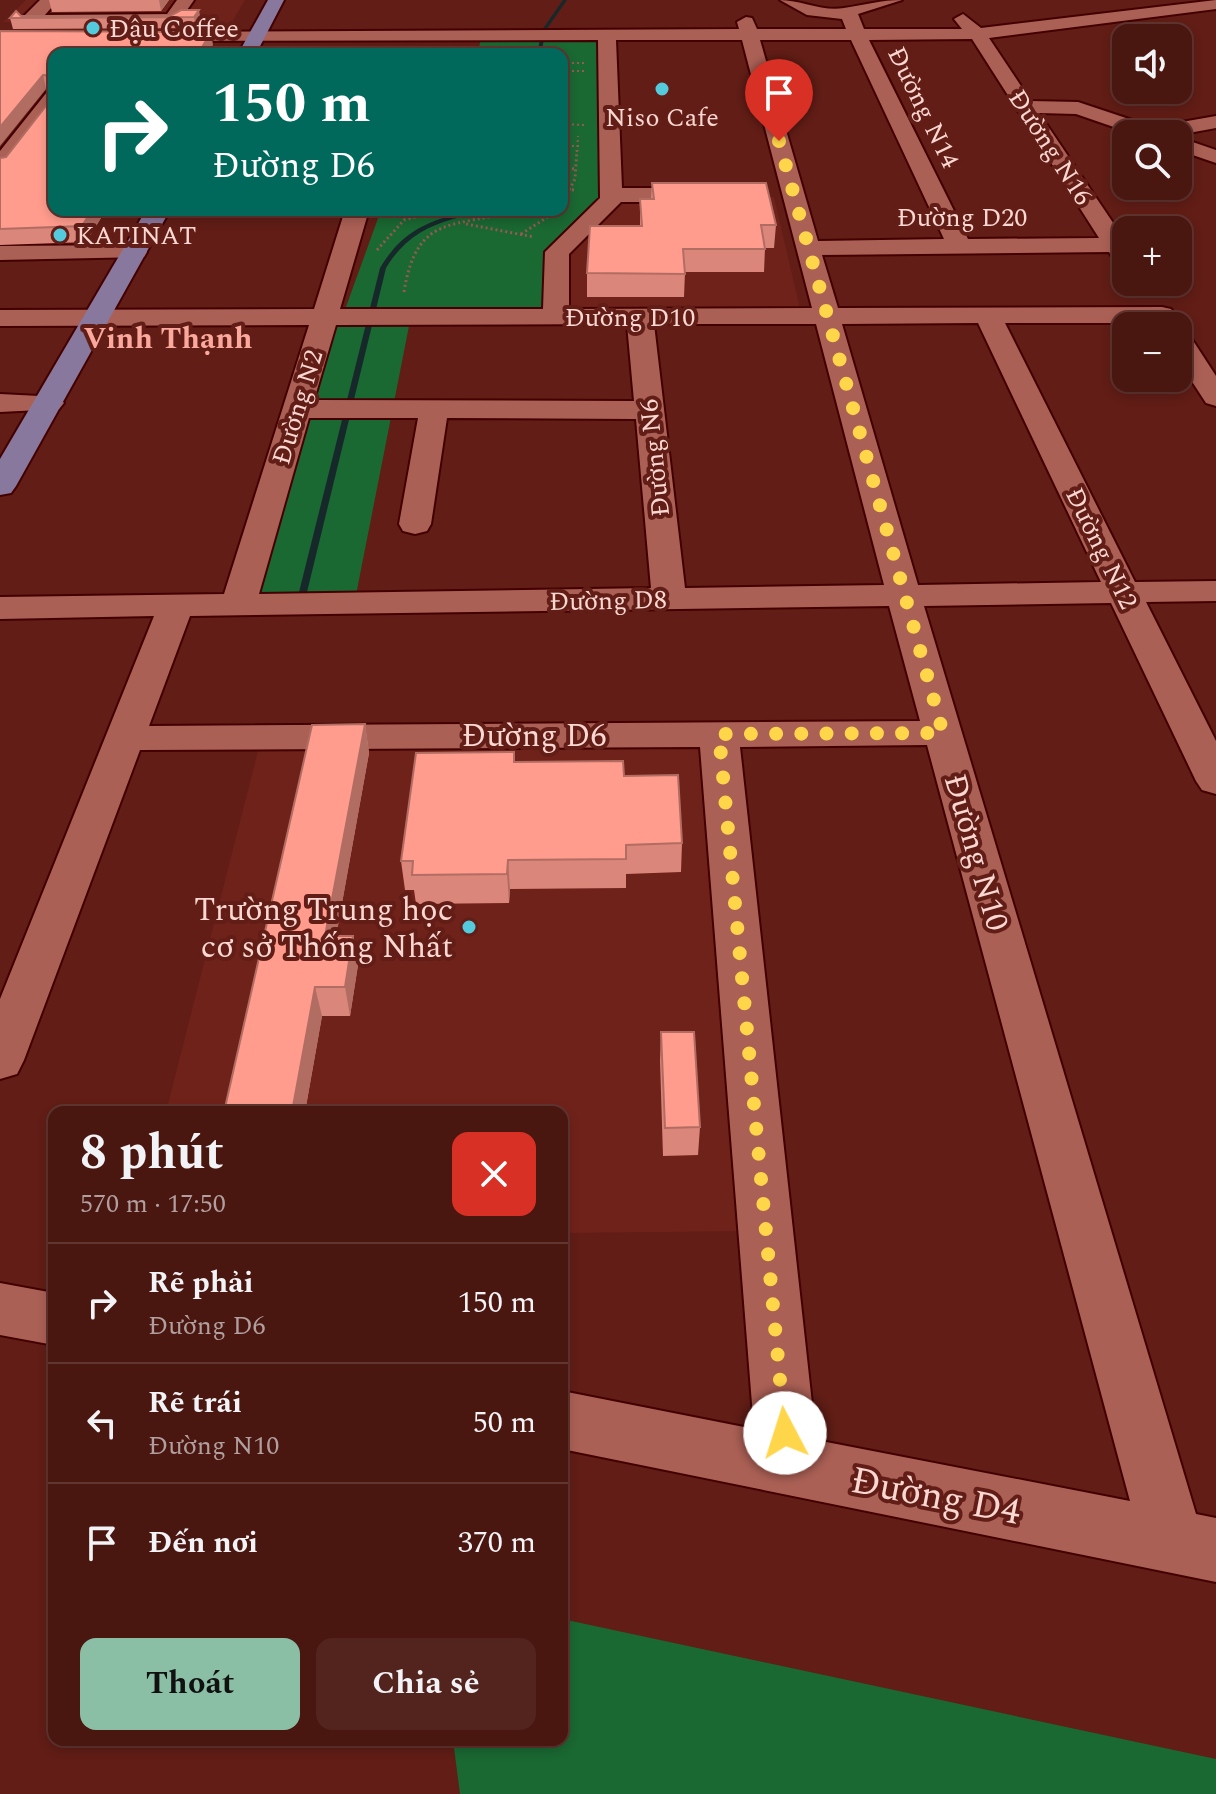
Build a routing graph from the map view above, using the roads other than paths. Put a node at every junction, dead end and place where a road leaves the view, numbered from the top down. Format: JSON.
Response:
{"nodes":[{"id":1,"x":50,"y":0,"type":"edge"},
{"id":2,"x":186,"y":0,"type":"edge"},
{"id":3,"x":276,"y":0,"type":"edge"},
{"id":4,"x":788,"y":0,"type":"edge"},
{"id":5,"x":894,"y":0,"type":"edge"},
{"id":6,"x":1216,"y":4,"type":"edge"},
{"id":7,"x":848,"y":14,"type":"junction"},
{"id":8,"x":172,"y":19,"type":"junction"},
{"id":9,"x":204,"y":19,"type":"dead end"},
{"id":10,"x":970,"y":27,"type":"junction"},
{"id":11,"x":747,"y":28,"type":"junction"},
{"id":12,"x":858,"y":34,"type":"junction"},
{"id":13,"x":409,"y":35,"type":"junction"},
{"id":14,"x":607,"y":35,"type":"junction"},
{"id":15,"x":258,"y":36,"type":"junction"},
{"id":16,"x":21,"y":37,"type":"edge"},
{"id":17,"x":251,"y":48,"type":"edge"},
{"id":18,"x":406,"y":48,"type":"edge"},
{"id":19,"x":48,"y":103,"type":"edge"},
{"id":20,"x":1025,"y":107,"type":"junction"},
{"id":21,"x":1113,"y":120,"type":"edge"},
{"id":22,"x":1216,"y":122,"type":"edge"},
{"id":23,"x":1192,"y":127,"type":"edge"},
{"id":24,"x":0,"y":129,"type":"edge"},
{"id":25,"x":27,"y":129,"type":"junction"},
{"id":26,"x":48,"y":129,"type":"edge"},
{"id":27,"x":1192,"y":148,"type":"edge"},
{"id":28,"x":1215,"y":156,"type":"edge"},
{"id":29,"x":0,"y":165,"type":"edge"},
{"id":30,"x":611,"y":195,"type":"junction"},
{"id":31,"x":733,"y":195,"type":"edge"},
{"id":32,"x":155,"y":216,"type":"edge"},
{"id":33,"x":356,"y":216,"type":"edge"},
{"id":34,"x":1112,"y":239,"type":"edge"},
{"id":35,"x":960,"y":247,"type":"junction"},
{"id":36,"x":808,"y":248,"type":"junction"},
{"id":37,"x":135,"y":252,"type":"junction"},
{"id":38,"x":0,"y":253,"type":"edge"},
{"id":39,"x":1112,"y":253,"type":"edge"},
{"id":40,"x":1160,"y":311,"type":"edge"},
{"id":41,"x":827,"y":316,"type":"junction"},
{"id":42,"x":988,"y":316,"type":"junction"},
{"id":43,"x":98,"y":317,"type":"junction"},
{"id":44,"x":556,"y":317,"type":"junction"},
{"id":45,"x":640,"y":317,"type":"junction"},
{"id":46,"x":0,"y":318,"type":"edge"},
{"id":47,"x":337,"y":318,"type":"junction"},
{"id":48,"x":1192,"y":360,"type":"edge"},
{"id":49,"x":1216,"y":397,"type":"edge"},
{"id":50,"x":0,"y":403,"type":"edge"},
{"id":51,"x":49,"y":403,"type":"junction"},
{"id":52,"x":297,"y":409,"type":"junction"},
{"id":53,"x":434,"y":410,"type":"junction"},
{"id":54,"x":649,"y":410,"type":"junction"},
{"id":55,"x":0,"y":486,"type":"edge"},
{"id":56,"x":415,"y":524,"type":"dead end"},
{"id":57,"x":1216,"y":591,"type":"edge"},
{"id":58,"x":1124,"y":592,"type":"junction"},
{"id":59,"x":904,"y":596,"type":"junction"},
{"id":60,"x":669,"y":599,"type":"junction"},
{"id":61,"x":238,"y":605,"type":"junction"},
{"id":62,"x":176,"y":606,"type":"junction"},
{"id":63,"x":0,"y":608,"type":"edge"},
{"id":64,"x":943,"y":733,"type":"junction"},
{"id":65,"x":719,"y":734,"type":"junction"},
{"id":66,"x":125,"y":738,"type":"junction"},
{"id":67,"x":1216,"y":781,"type":"edge"},
{"id":68,"x":0,"y":1060,"type":"edge"},
{"id":69,"x":0,"y":1309,"type":"edge"},
{"id":70,"x":48,"y":1318,"type":"edge"},
{"id":71,"x":568,"y":1421,"type":"edge"},
{"id":72,"x":788,"y":1465,"type":"junction"},
{"id":73,"x":1195,"y":1546,"type":"edge"}],
"edges":[{"from":1,"to":8,"type":"street"},
{"from":2,"to":8,"type":"street"},
{"from":3,"to":15,"type":"main road"},
{"from":4,"to":7,"type":"street"},
{"from":5,"to":7,"type":"street"},
{"from":6,"to":10,"type":"street"},
{"from":7,"to":12,"type":"street","name":"Đường N14"},
{"from":8,"to":9,"type":"street"},
{"from":10,"to":12,"type":"street"},
{"from":10,"to":20,"type":"street","name":"Đường N16"},
{"from":11,"to":12,"type":"street"},
{"from":11,"to":14,"type":"street"},
{"from":11,"to":36,"type":"street","name":"Đường N10"},
{"from":12,"to":35,"type":"street","name":"Đường N14"},
{"from":13,"to":14,"type":"street"},
{"from":13,"to":15,"type":"street"},
{"from":13,"to":18,"type":"street"},
{"from":14,"to":30,"type":"street"},
{"from":15,"to":16,"type":"street"},
{"from":15,"to":17,"type":"main road"},
{"from":19,"to":25,"type":"street"},
{"from":20,"to":21,"type":"street"},
{"from":20,"to":34,"type":"street","name":"Đường N16"},
{"from":22,"to":23,"type":"street"},
{"from":24,"to":25,"type":"street"},
{"from":25,"to":26,"type":"street"},
{"from":25,"to":29,"type":"street"},
{"from":27,"to":28,"type":"street"},
{"from":30,"to":31,"type":"street"},
{"from":30,"to":44,"type":"street"},
{"from":32,"to":37,"type":"main road"},
{"from":33,"to":47,"type":"street","name":"Đường N2"},
{"from":35,"to":36,"type":"street","name":"Đường D20"},
{"from":35,"to":39,"type":"street","name":"Đường D20"},
{"from":36,"to":41,"type":"street","name":"Đường N10"},
{"from":37,"to":38,"type":"street"},
{"from":37,"to":43,"type":"main road"},
{"from":40,"to":42,"type":"street","name":"Đường D10"},
{"from":41,"to":42,"type":"street","name":"Đường D10"},
{"from":41,"to":45,"type":"street","name":"Đường D10"},
{"from":41,"to":59,"type":"street","name":"Đường N10"},
{"from":42,"to":58,"type":"street","name":"Đường N12"},
{"from":43,"to":46,"type":"street","name":"Đường D10"},
{"from":43,"to":47,"type":"street","name":"Đường D10"},
{"from":43,"to":51,"type":"main road"},
{"from":44,"to":45,"type":"street","name":"Đường D10"},
{"from":44,"to":47,"type":"street","name":"Đường D10"},
{"from":45,"to":54,"type":"street","name":"Đường N6"},
{"from":47,"to":52,"type":"street","name":"Đường N2"},
{"from":48,"to":49,"type":"street"},
{"from":50,"to":51,"type":"street"},
{"from":51,"to":55,"type":"main road"},
{"from":52,"to":53,"type":"street"},
{"from":52,"to":61,"type":"street","name":"Đường N2"},
{"from":53,"to":54,"type":"street"},
{"from":53,"to":56,"type":"street"},
{"from":54,"to":60,"type":"street","name":"Đường N6"},
{"from":57,"to":58,"type":"street","name":"Đường D8"},
{"from":58,"to":59,"type":"street","name":"Đường D8"},
{"from":58,"to":67,"type":"street","name":"Đường N12"},
{"from":59,"to":60,"type":"street","name":"Đường D8"},
{"from":59,"to":64,"type":"street","name":"Đường N10"},
{"from":60,"to":61,"type":"street","name":"Đường D8"},
{"from":61,"to":62,"type":"street","name":"Đường D8"},
{"from":62,"to":63,"type":"street","name":"Đường D8"},
{"from":62,"to":66,"type":"street"},
{"from":64,"to":65,"type":"street","name":"Đường D6"},
{"from":64,"to":73,"type":"street","name":"Đường N10"},
{"from":65,"to":66,"type":"street","name":"Đường D6"},
{"from":65,"to":72,"type":"street"},
{"from":66,"to":68,"type":"street"},
{"from":69,"to":70,"type":"street"},
{"from":71,"to":72,"type":"street","name":"Đường D4"},
{"from":72,"to":73,"type":"street","name":"Đường D4"}]}
